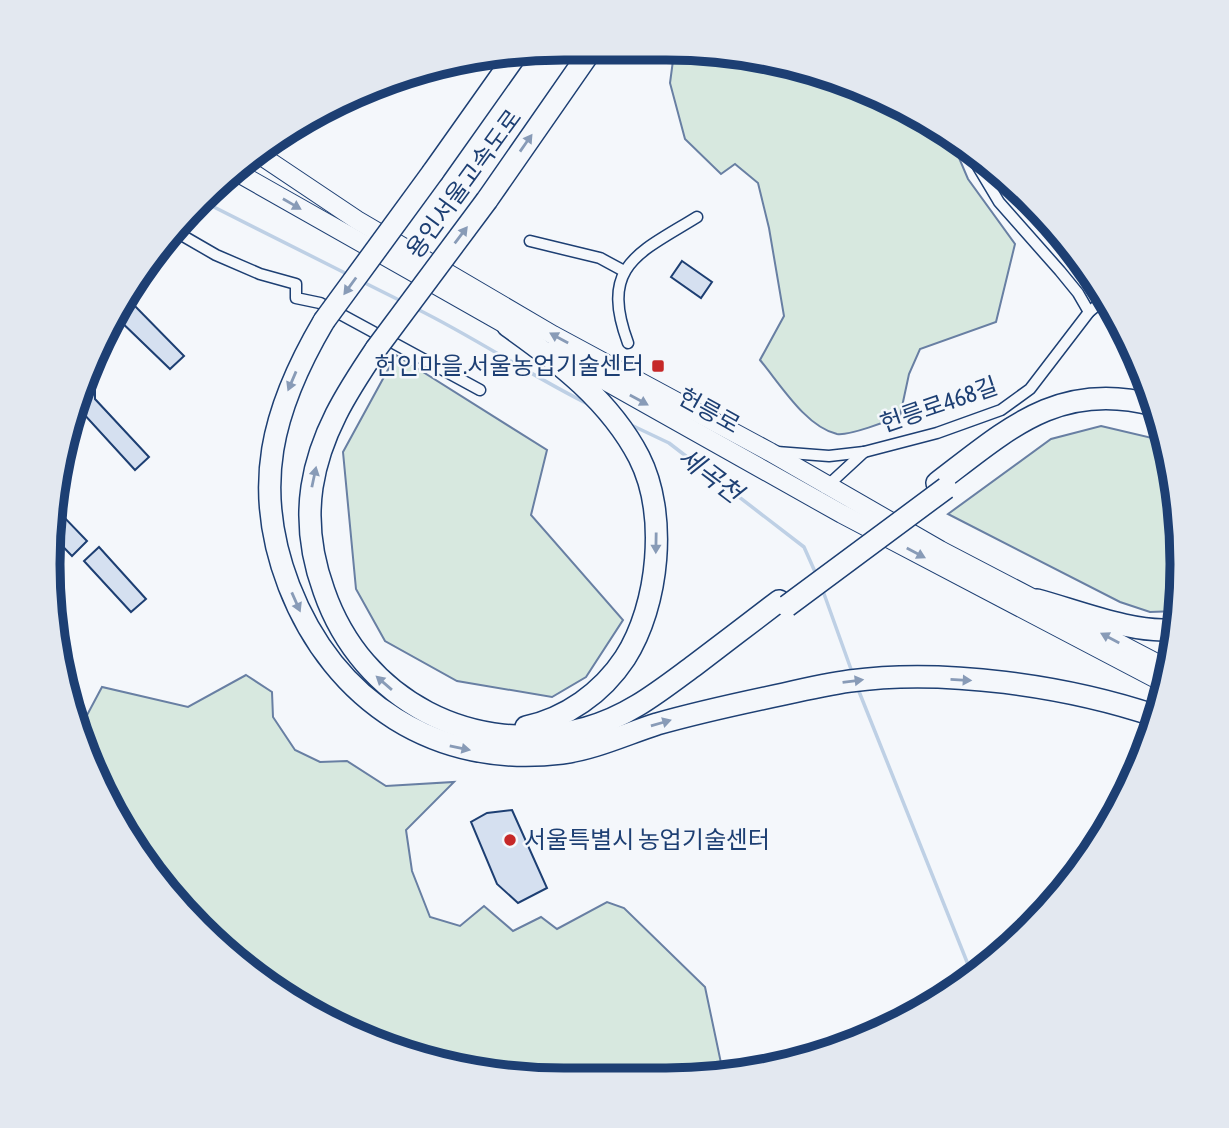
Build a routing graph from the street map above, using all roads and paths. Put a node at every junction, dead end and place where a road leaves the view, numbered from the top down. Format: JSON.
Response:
{"nodes":[{"id":1,"x":584,"y":60,"type":"edge"},
{"id":2,"x":510,"y":63,"type":"edge"},
{"id":3,"x":265,"y":158,"type":"edge"},
{"id":4,"x":980,"y":171,"type":"edge"},
{"id":5,"x":243,"y":176,"type":"edge"},
{"id":6,"x":697,"y":217,"type":"dead end"},
{"id":7,"x":182,"y":235,"type":"edge"},
{"id":8,"x":530,"y":241,"type":"dead end"},
{"id":9,"x":624,"y":271,"type":"junction"},
{"id":10,"x":1098,"y":305,"type":"edge"},
{"id":11,"x":1089,"y":312,"type":"junction"},
{"id":12,"x":508,"y":326,"type":"junction"},
{"id":13,"x":628,"y":343,"type":"dead end"},
{"id":14,"x":480,"y":390,"type":"dead end"},
{"id":15,"x":1143,"y":403,"type":"edge"},
{"id":16,"x":1146,"y":414,"type":"edge"},
{"id":17,"x":770,"y":452,"type":"junction"},
{"id":18,"x":864,"y":452,"type":"junction"},
{"id":19,"x":941,"y":485,"type":"junction"},
{"id":20,"x":828,"y":486,"type":"junction"},
{"id":21,"x":813,"y":497,"type":"junction"},
{"id":22,"x":1037,"y":600,"type":"junction"},
{"id":23,"x":783,"y":604,"type":"junction"},
{"id":24,"x":1165,"y":630,"type":"edge"},
{"id":25,"x":1159,"y":664,"type":"edge"},
{"id":26,"x":1156,"y":679,"type":"edge"},
{"id":27,"x":1147,"y":714,"type":"edge"},
{"id":28,"x":488,"y":733,"type":"junction"},
{"id":29,"x":499,"y":754,"type":"junction"}],
"edges":[{"from":28,"to":1,"type":"highway","name":"용인서울고속도로","one_way":true,"bridge":true},
{"from":2,"to":29,"type":"highway","name":"용인서울고속도로","one_way":true,"bridge":true},
{"from":17,"to":3,"type":"main road","name":"헌릉로","one_way":true},
{"from":4,"to":11,"type":"street"},
{"from":5,"to":12,"type":"main road","name":"헌릉로","one_way":true},
{"from":6,"to":9,"type":"street"},
{"from":7,"to":14,"type":"street"},
{"from":8,"to":9,"type":"street"},
{"from":9,"to":13,"type":"street"},
{"from":10,"to":11,"type":"street","name":"헌릉로468길"},
{"from":11,"to":18,"type":"street","name":"헌릉로468길"},
{"from":12,"to":21,"type":"main road","name":"헌릉로","one_way":true},
{"from":12,"to":28,"type":"highway","one_way":true},
{"from":15,"to":19,"type":"highway"},
{"from":16,"to":19,"type":"highway"},
{"from":17,"to":18,"type":"street","name":"헌릉로468길"},
{"from":17,"to":20,"type":"main road","name":"헌릉로"},
{"from":18,"to":20,"type":"street","name":"헌릉로468길"},
{"from":19,"to":23,"type":"highway"},
{"from":20,"to":21,"type":"street","name":"헌릉로468길"},
{"from":20,"to":22,"type":"main road","name":"헌릉로"},
{"from":21,"to":26,"type":"main road","name":"헌릉로","one_way":true},
{"from":22,"to":24,"type":"highway"},
{"from":25,"to":22,"type":"main road","name":"헌릉로","one_way":true},
{"from":23,"to":28,"type":"highway"},
{"from":23,"to":29,"type":"highway"},
{"from":29,"to":27,"type":"highway","one_way":true}]}
